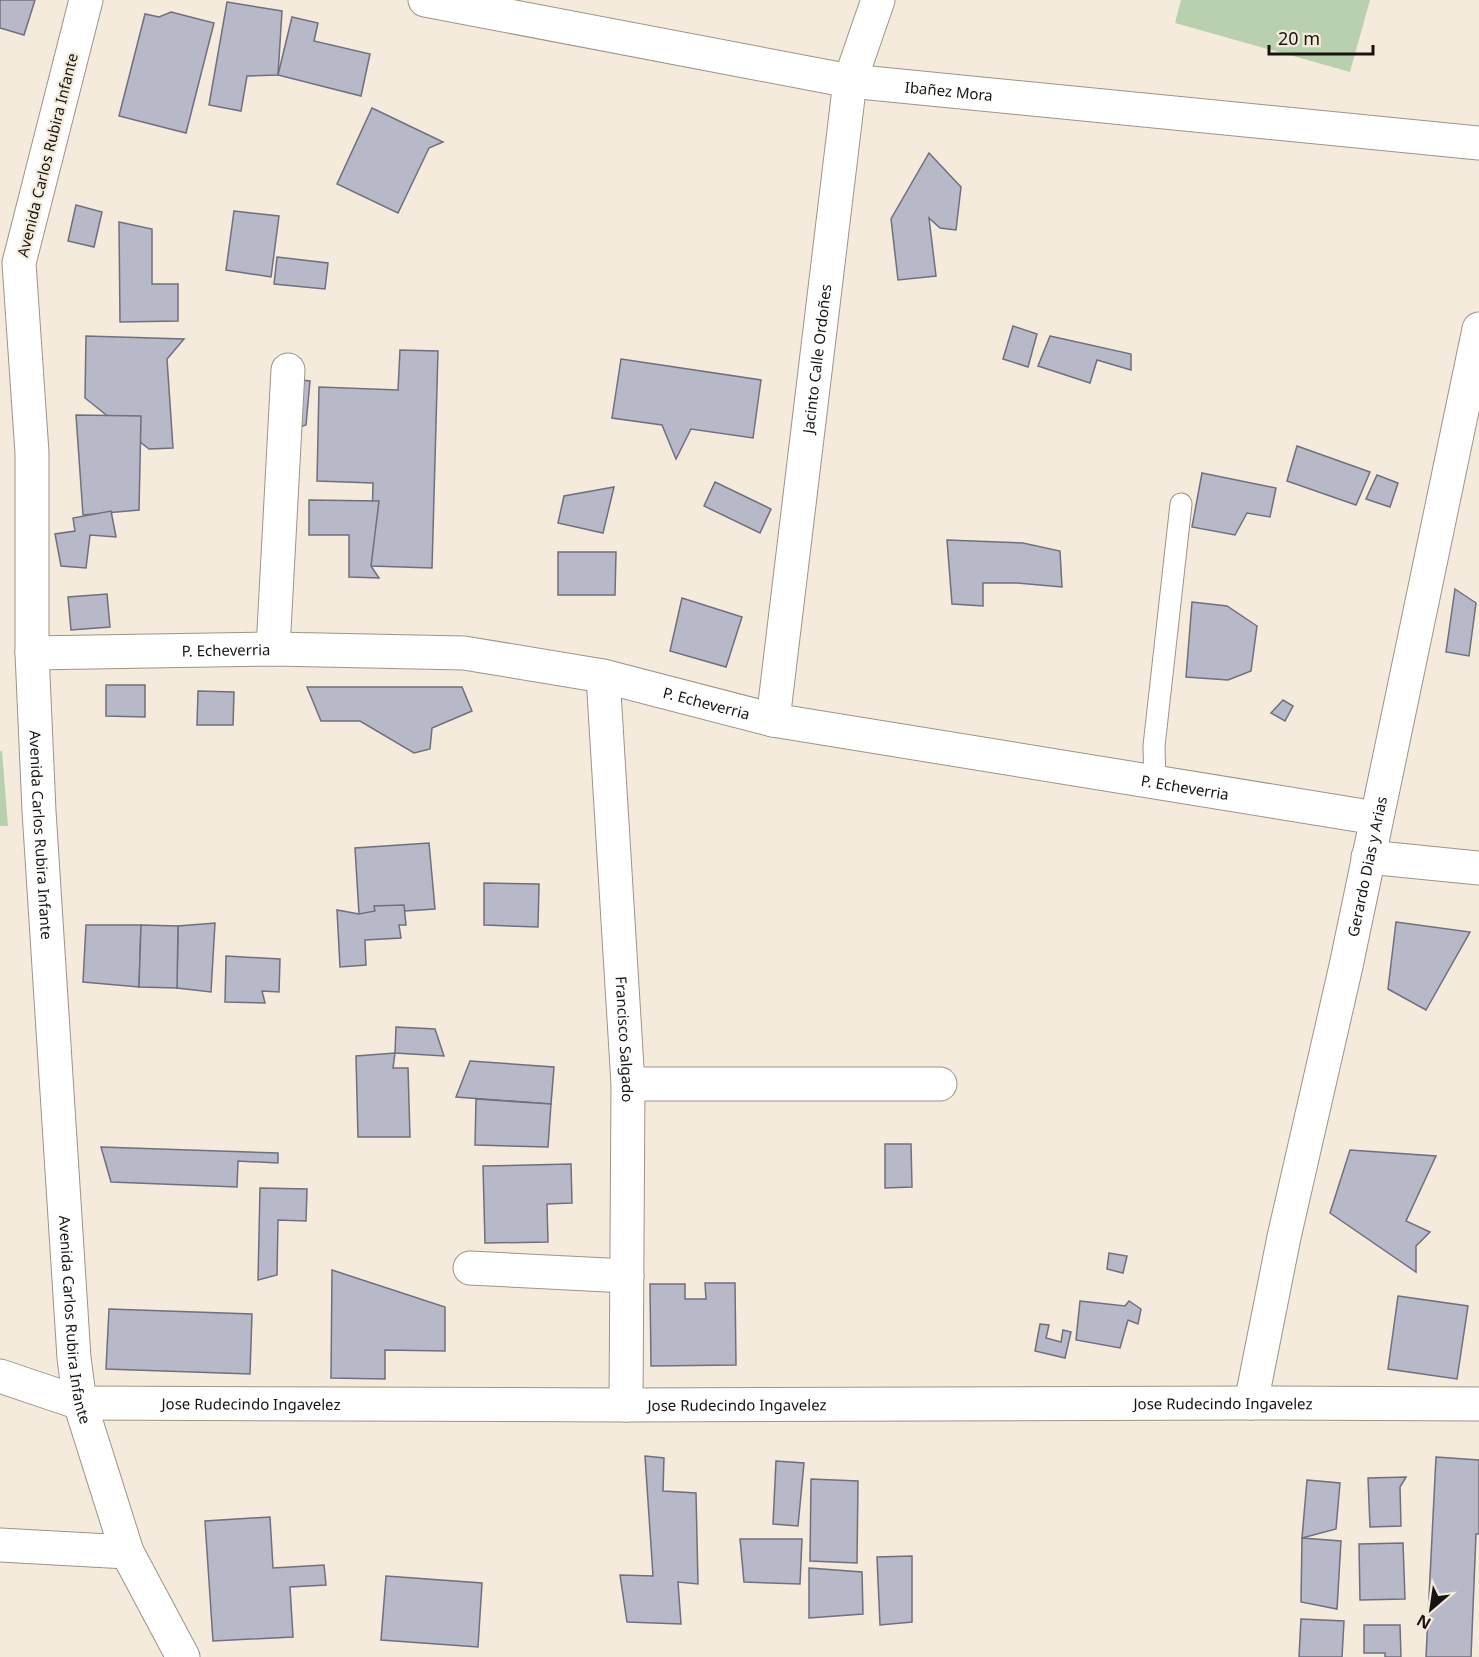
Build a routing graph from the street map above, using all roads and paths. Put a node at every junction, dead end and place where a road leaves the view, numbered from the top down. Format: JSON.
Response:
{"nodes":[{"id":1,"x":87,"y":0,"type":"edge"},
{"id":2,"x":425,"y":0,"type":"edge"},
{"id":3,"x":878,"y":0,"type":"edge"},
{"id":4,"x":850,"y":81,"type":"junction"},
{"id":5,"x":1479,"y":143,"type":"edge"},
{"id":6,"x":9,"y":263,"type":"edge"},
{"id":7,"x":1479,"y":329,"type":"edge"},
{"id":8,"x":288,"y":370,"type":"dead end"},
{"id":9,"x":1181,"y":504,"type":"dead end"},
{"id":10,"x":273,"y":649,"type":"junction"},
{"id":11,"x":32,"y":653,"type":"junction"},
{"id":12,"x":603,"y":676,"type":"junction"},
{"id":13,"x":773,"y":720,"type":"junction"},
{"id":14,"x":1155,"y":783,"type":"junction"},
{"id":15,"x":1376,"y":818,"type":"junction"},
{"id":16,"x":1368,"y":857,"type":"junction"},
{"id":17,"x":1479,"y":868,"type":"edge"},
{"id":18,"x":628,"y":1084,"type":"junction"},
{"id":19,"x":940,"y":1084,"type":"dead end"},
{"id":20,"x":470,"y":1268,"type":"dead end"},
{"id":21,"x":627,"y":1276,"type":"junction"},
{"id":22,"x":0,"y":1376,"type":"edge"},
{"id":23,"x":1251,"y":1403,"type":"junction"},
{"id":24,"x":80,"y":1404,"type":"junction"},
{"id":25,"x":1479,"y":1404,"type":"edge"},
{"id":26,"x":626,"y":1405,"type":"junction"},
{"id":27,"x":0,"y":1545,"type":"edge"},
{"id":28,"x":127,"y":1552,"type":"junction"},
{"id":29,"x":183,"y":1657,"type":"edge"}],
"edges":[{"from":1,"to":6,"type":"street","name":"Avenida Carlos Rubira Infante"},
{"from":2,"to":4,"type":"street","name":"Ibañez Mora"},
{"from":3,"to":4,"type":"street","name":"Jacinto Calle Ordoñes"},
{"from":4,"to":5,"type":"street","name":"Ibañez Mora"},
{"from":4,"to":13,"type":"street","name":"Jacinto Calle Ordoñes"},
{"from":6,"to":11,"type":"street","name":"Avenida Carlos Rubira Infante"},
{"from":7,"to":15,"type":"street","name":"Gerardo Dias y Arias"},
{"from":8,"to":10,"type":"street"},
{"from":9,"to":14,"type":"lane"},
{"from":10,"to":11,"type":"street","name":"P. Echeverria"},
{"from":10,"to":12,"type":"street","name":"P. Echeverria"},
{"from":11,"to":24,"type":"street","name":"Avenida Carlos Rubira Infante"},
{"from":12,"to":13,"type":"street","name":"P. Echeverria"},
{"from":12,"to":18,"type":"street","name":"Francisco Salgado"},
{"from":13,"to":14,"type":"street","name":"P. Echeverria"},
{"from":14,"to":15,"type":"street","name":"P. Echeverria"},
{"from":15,"to":16,"type":"street","name":"Gerardo Dias y Arias"},
{"from":16,"to":17,"type":"street"},
{"from":16,"to":23,"type":"street","name":"Gerardo Dias y Arias"},
{"from":18,"to":19,"type":"street"},
{"from":18,"to":21,"type":"street","name":"Francisco Salgado"},
{"from":20,"to":21,"type":"street"},
{"from":21,"to":26,"type":"street","name":"Francisco Salgado"},
{"from":22,"to":24,"type":"street","name":"Jose Rudecindo Ingavelez"},
{"from":23,"to":25,"type":"street","name":"Jose Rudecindo Ingavelez"},
{"from":23,"to":26,"type":"street","name":"Jose Rudecindo Ingavelez"},
{"from":24,"to":26,"type":"street","name":"Jose Rudecindo Ingavelez"},
{"from":24,"to":28,"type":"street","name":"Avenida Carlos Rubira Infante"},
{"from":27,"to":28,"type":"street"},
{"from":28,"to":29,"type":"street","name":"Avenida Carlos Rubira Infante"}]}
